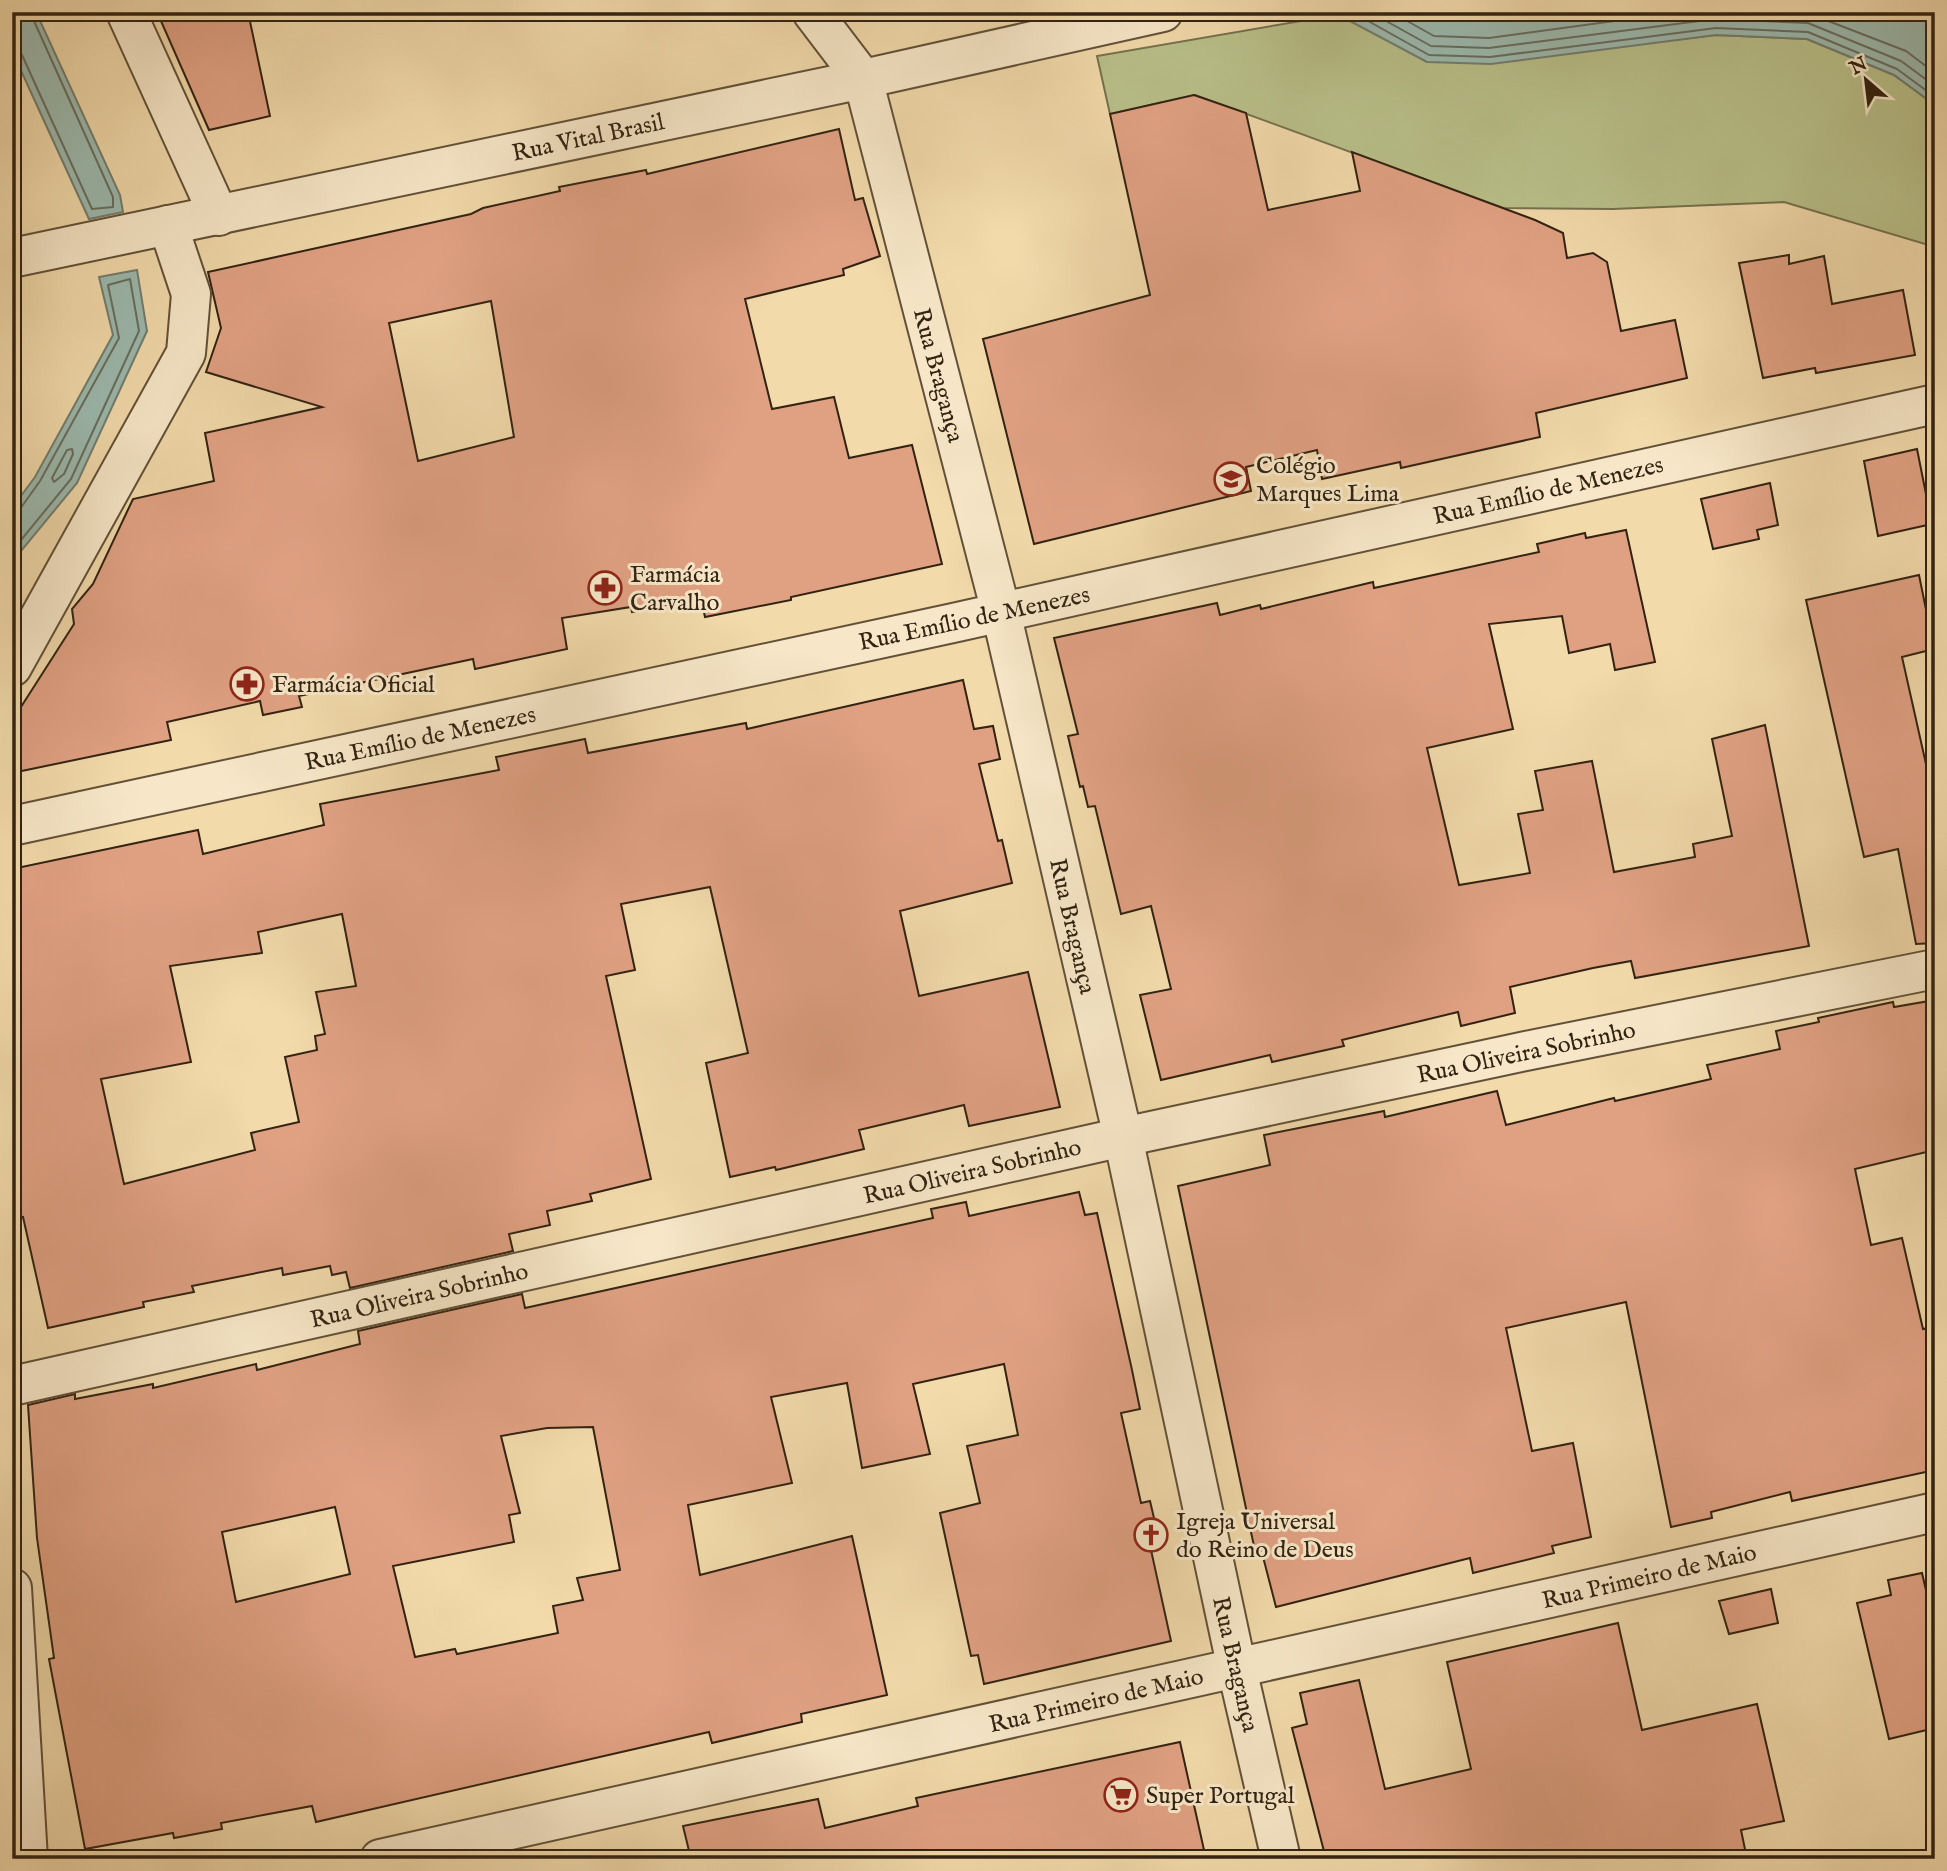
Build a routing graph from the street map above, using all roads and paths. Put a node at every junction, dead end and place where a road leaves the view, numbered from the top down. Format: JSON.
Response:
{"nodes":[{"id":1,"x":126,"y":12,"type":"edge"},
{"id":2,"x":812,"y":12,"type":"edge"},
{"id":3,"x":1159,"y":13,"type":"edge"},
{"id":4,"x":863,"y":79,"type":"junction"},
{"id":5,"x":219,"y":216,"type":"junction"},
{"id":6,"x":169,"y":225,"type":"junction"},
{"id":7,"x":12,"y":258,"type":"edge"},
{"id":8,"x":1935,"y":404,"type":"edge"},
{"id":9,"x":1001,"y":612,"type":"junction"},
{"id":10,"x":12,"y":667,"type":"edge"},
{"id":11,"x":12,"y":826,"type":"edge"},
{"id":12,"x":1935,"y":969,"type":"edge"},
{"id":13,"x":1123,"y":1137,"type":"junction"},
{"id":14,"x":12,"y":1386,"type":"edge"},
{"id":15,"x":1935,"y":1512,"type":"edge"},
{"id":16,"x":12,"y":1588,"type":"edge"},
{"id":17,"x":1237,"y":1669,"type":"junction"},
{"id":18,"x":28,"y":1859,"type":"edge"},
{"id":19,"x":380,"y":1859,"type":"edge"},
{"id":20,"x":1281,"y":1859,"type":"edge"}],
"edges":[{"from":1,"to":5,"type":"street"},
{"from":2,"to":4,"type":"street","name":"Rua Bragança"},
{"from":3,"to":4,"type":"street","name":"Rua Vital Brasil"},
{"from":4,"to":5,"type":"street","name":"Rua Vital Brasil"},
{"from":4,"to":9,"type":"street","name":"Rua Bragança"},
{"from":5,"to":6,"type":"street","name":"Rua Vital Brasil"},
{"from":6,"to":7,"type":"street","name":"Rua Vital Brasil"},
{"from":6,"to":10,"type":"street"},
{"from":8,"to":9,"type":"street","name":"Rua Emílio de Menezes"},
{"from":9,"to":11,"type":"street","name":"Rua Emílio de Menezes"},
{"from":9,"to":13,"type":"street","name":"Rua Bragança"},
{"from":12,"to":13,"type":"street","name":"Rua Oliveira Sobrinho"},
{"from":13,"to":14,"type":"street","name":"Rua Oliveira Sobrinho"},
{"from":13,"to":17,"type":"street","name":"Rua Bragança"},
{"from":15,"to":17,"type":"street","name":"Rua Primeiro de Maio"},
{"from":16,"to":18,"type":"street"},
{"from":17,"to":19,"type":"street","name":"Rua Primeiro de Maio"},
{"from":17,"to":20,"type":"street","name":"Rua Bragança"}]}
